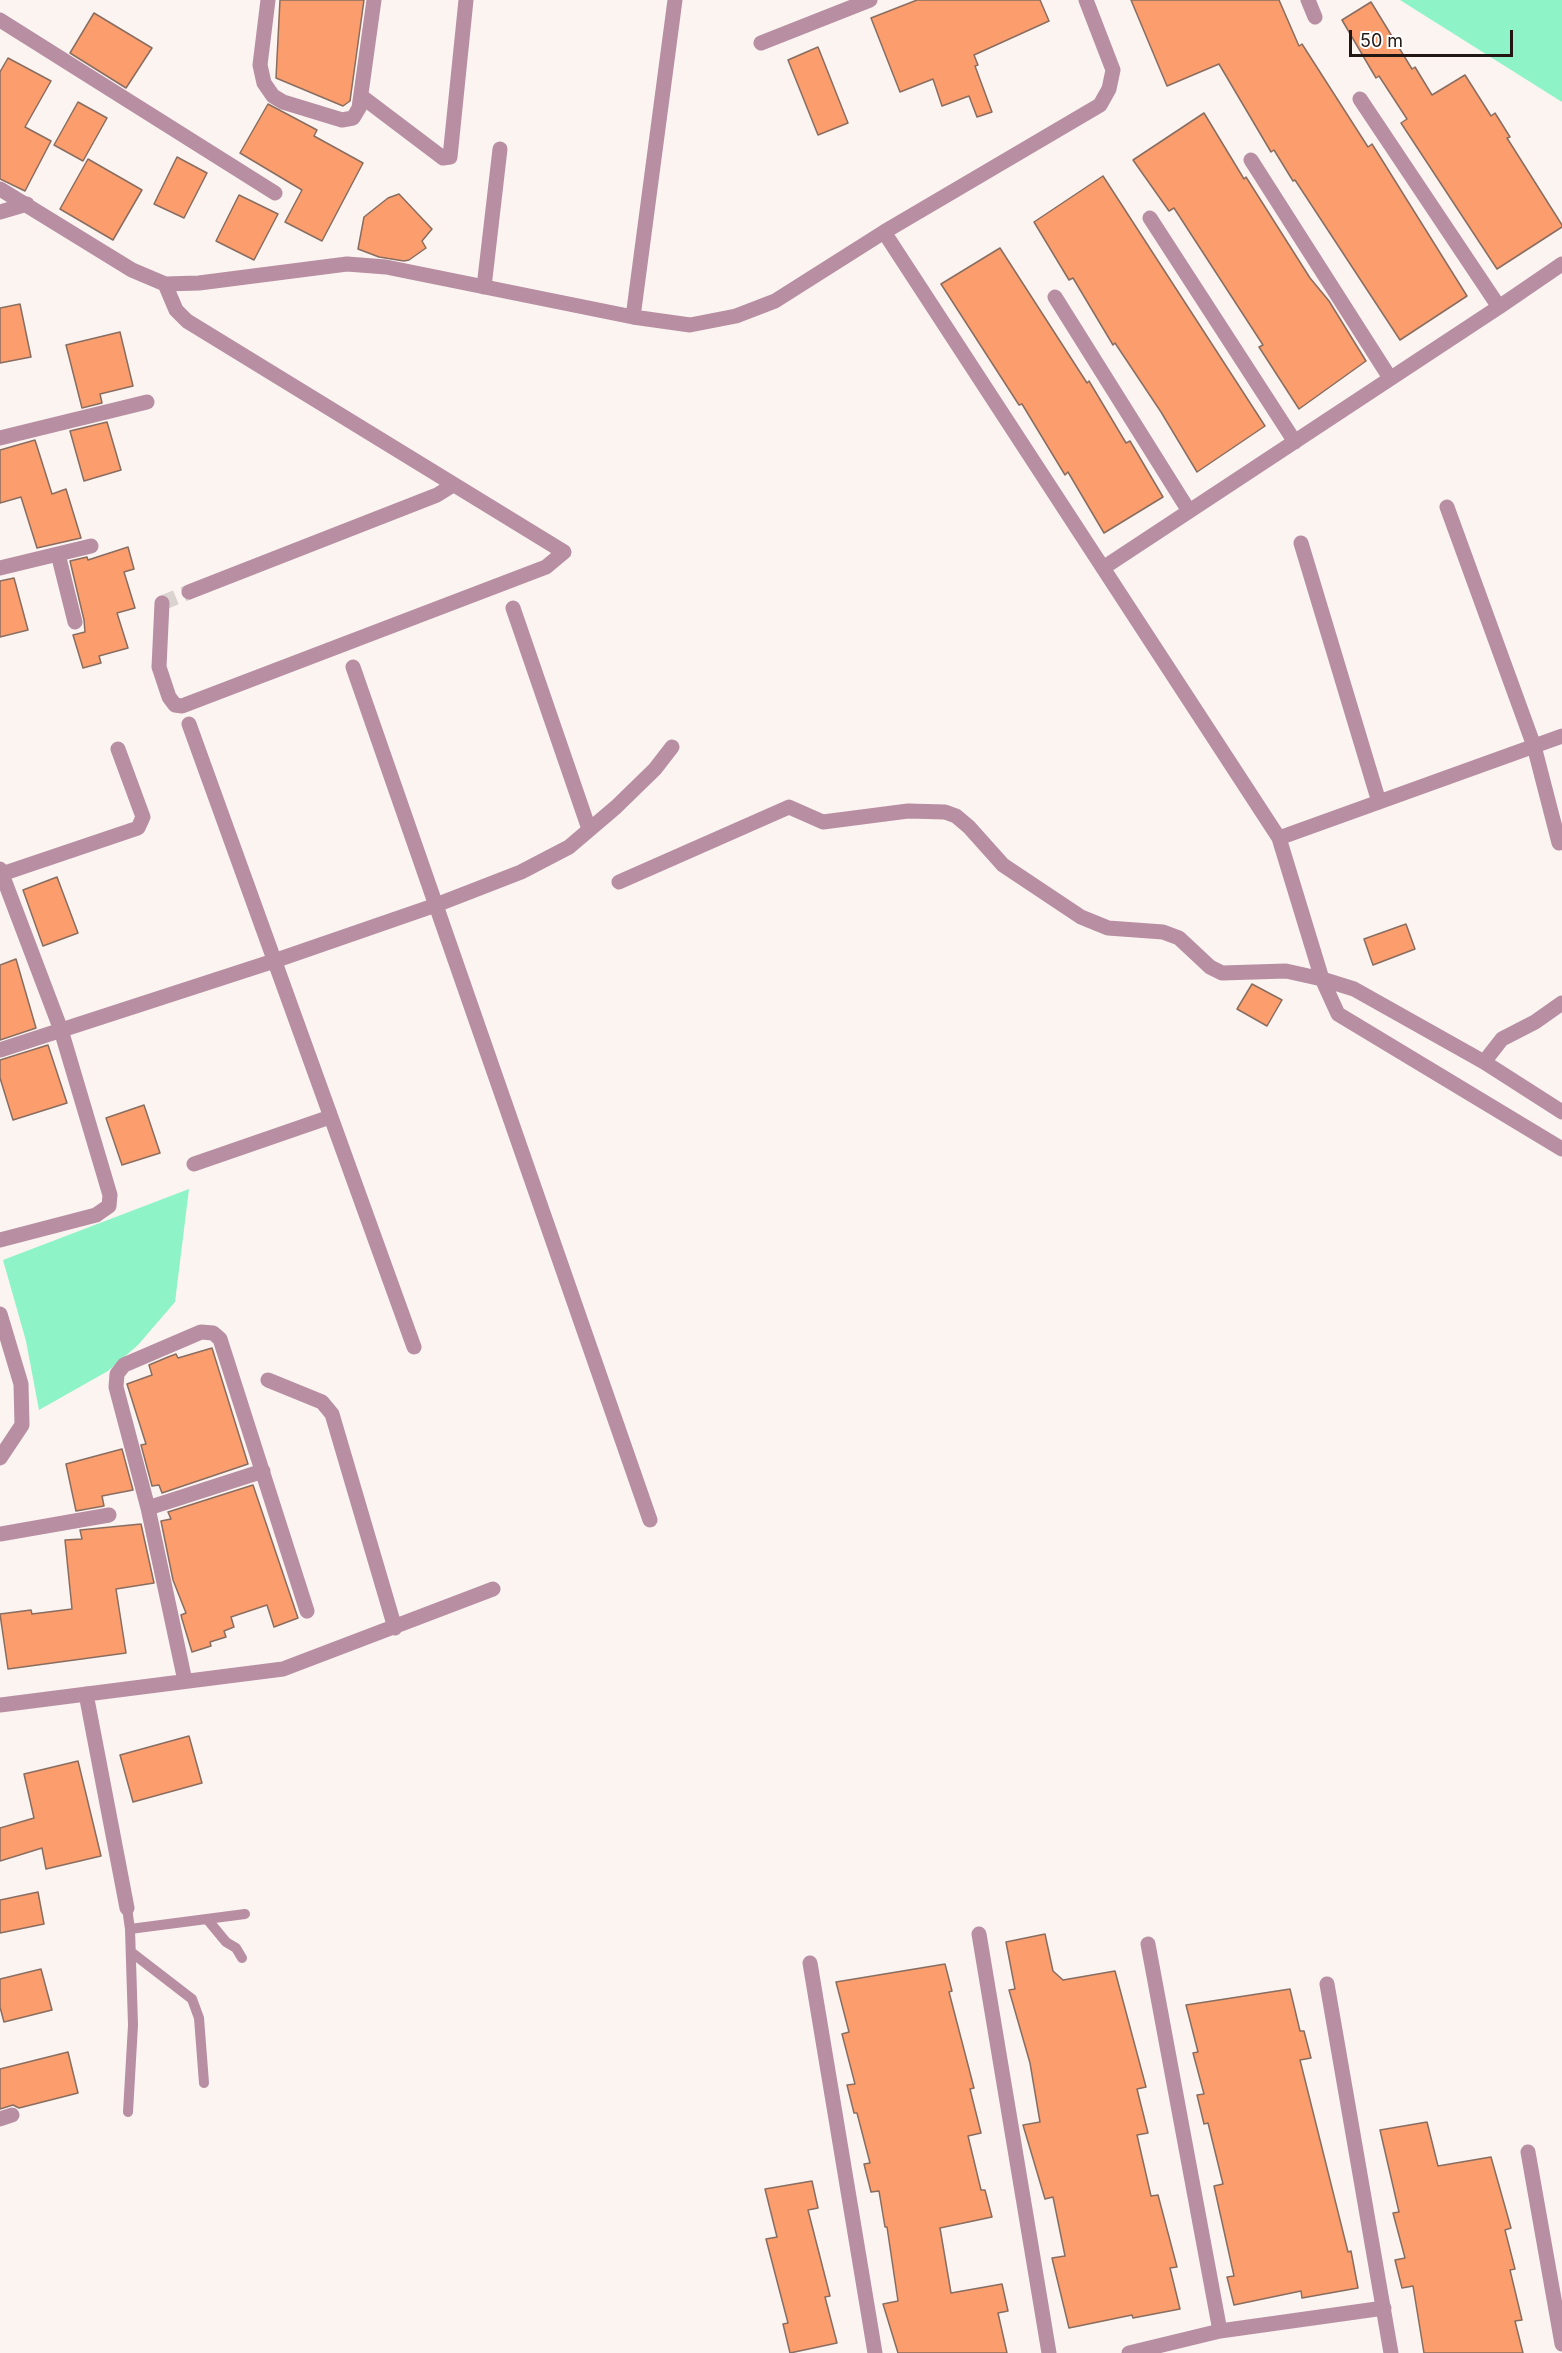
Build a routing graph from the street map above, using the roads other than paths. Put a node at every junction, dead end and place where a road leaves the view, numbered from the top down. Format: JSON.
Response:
{"nodes":[{"id":1,"x":268,"y":0,"type":"edge"},
{"id":2,"x":374,"y":0,"type":"edge"},
{"id":3,"x":466,"y":0,"type":"edge"},
{"id":4,"x":675,"y":0,"type":"edge"},
{"id":5,"x":870,"y":0,"type":"edge"},
{"id":6,"x":1086,"y":0,"type":"edge"},
{"id":7,"x":1308,"y":0,"type":"edge"},
{"id":8,"x":1315,"y":17,"type":"dead end"},
{"id":9,"x":0,"y":20,"type":"edge"},
{"id":10,"x":761,"y":43,"type":"dead end"},
{"id":11,"x":361,"y":96,"type":"junction"},
{"id":12,"x":1360,"y":99,"type":"dead end"},
{"id":13,"x":500,"y":149,"type":"dead end"},
{"id":14,"x":1251,"y":160,"type":"dead end"},
{"id":15,"x":0,"y":189,"type":"edge"},
{"id":16,"x":275,"y":193,"type":"dead end"},
{"id":17,"x":27,"y":204,"type":"junction"},
{"id":18,"x":0,"y":212,"type":"edge"},
{"id":19,"x":1150,"y":218,"type":"dead end"},
{"id":20,"x":884,"y":232,"type":"junction"},
{"id":21,"x":1562,"y":264,"type":"edge"},
{"id":22,"x":165,"y":284,"type":"junction"},
{"id":23,"x":484,"y":287,"type":"junction"},
{"id":24,"x":1055,"y":297,"type":"dead end"},
{"id":25,"x":1498,"y":307,"type":"junction"},
{"id":26,"x":633,"y":317,"type":"junction"},
{"id":27,"x":1390,"y":378,"type":"junction"},
{"id":28,"x":147,"y":402,"type":"dead end"},
{"id":29,"x":0,"y":437,"type":"edge"},
{"id":30,"x":1295,"y":442,"type":"junction"},
{"id":31,"x":453,"y":485,"type":"junction"},
{"id":32,"x":1447,"y":507,"type":"dead end"},
{"id":33,"x":1189,"y":512,"type":"junction"},
{"id":34,"x":1301,"y":543,"type":"dead end"},
{"id":35,"x":92,"y":546,"type":"dead end"},
{"id":36,"x":58,"y":554,"type":"junction"},
{"id":37,"x":0,"y":568,"type":"edge"},
{"id":38,"x":1103,"y":568,"type":"junction"},
{"id":39,"x":189,"y":592,"type":"tunnel mouth"},
{"id":40,"x":162,"y":603,"type":"dead end"},
{"id":41,"x":513,"y":608,"type":"dead end"},
{"id":42,"x":75,"y":622,"type":"dead end"},
{"id":43,"x":353,"y":667,"type":"dead end"},
{"id":44,"x":189,"y":724,"type":"dead end"},
{"id":45,"x":1562,"y":736,"type":"edge"},
{"id":46,"x":1534,"y":746,"type":"junction"},
{"id":47,"x":672,"y":747,"type":"dead end"},
{"id":48,"x":118,"y":749,"type":"dead end"},
{"id":49,"x":1379,"y":802,"type":"junction"},
{"id":50,"x":589,"y":829,"type":"junction"},
{"id":51,"x":1279,"y":838,"type":"junction"},
{"id":52,"x":1559,"y":843,"type":"dead end"},
{"id":53,"x":1,"y":871,"type":"edge"},
{"id":54,"x":619,"y":882,"type":"dead end"},
{"id":55,"x":436,"y":905,"type":"junction"},
{"id":56,"x":274,"y":961,"type":"junction"},
{"id":57,"x":1322,"y":979,"type":"junction"},
{"id":58,"x":1562,"y":1004,"type":"edge"},
{"id":59,"x":61,"y":1030,"type":"junction"},
{"id":60,"x":0,"y":1050,"type":"edge"},
{"id":61,"x":1484,"y":1062,"type":"junction"},
{"id":62,"x":1562,"y":1112,"type":"edge"},
{"id":63,"x":330,"y":1117,"type":"junction"},
{"id":64,"x":1562,"y":1149,"type":"edge"},
{"id":65,"x":194,"y":1164,"type":"dead end"},
{"id":66,"x":0,"y":1240,"type":"edge"},
{"id":67,"x":0,"y":1314,"type":"edge"},
{"id":68,"x":414,"y":1347,"type":"dead end"},
{"id":69,"x":268,"y":1380,"type":"dead end"},
{"id":70,"x":0,"y":1458,"type":"edge"},
{"id":71,"x":263,"y":1471,"type":"junction"},
{"id":72,"x":148,"y":1508,"type":"junction"},
{"id":73,"x":109,"y":1515,"type":"dead end"},
{"id":74,"x":650,"y":1520,"type":"dead end"},
{"id":75,"x":0,"y":1534,"type":"edge"},
{"id":76,"x":493,"y":1589,"type":"dead end"},
{"id":77,"x":307,"y":1611,"type":"dead end"},
{"id":78,"x":395,"y":1628,"type":"junction"},
{"id":79,"x":185,"y":1682,"type":"junction"},
{"id":80,"x":86,"y":1694,"type":"junction"},
{"id":81,"x":0,"y":1705,"type":"edge"},
{"id":82,"x":127,"y":1908,"type":"joint"},
{"id":83,"x":244,"y":1914,"type":"dead end"},
{"id":84,"x":207,"y":1919,"type":"junction"},
{"id":85,"x":130,"y":1929,"type":"junction"},
{"id":86,"x":980,"y":1934,"type":"dead end"},
{"id":87,"x":1148,"y":1944,"type":"dead end"},
{"id":88,"x":130,"y":1952,"type":"junction"},
{"id":89,"x":242,"y":1958,"type":"dead end"},
{"id":90,"x":810,"y":1963,"type":"dead end"},
{"id":91,"x":1327,"y":1984,"type":"dead end"},
{"id":92,"x":204,"y":2083,"type":"dead end"},
{"id":93,"x":128,"y":2112,"type":"dead end"},
{"id":94,"x":1528,"y":2152,"type":"dead end"},
{"id":95,"x":1384,"y":2308,"type":"junction"},
{"id":96,"x":1220,"y":2331,"type":"junction"},
{"id":97,"x":1562,"y":2344,"type":"edge"},
{"id":98,"x":875,"y":2353,"type":"edge"},
{"id":99,"x":1049,"y":2353,"type":"edge"},
{"id":100,"x":1129,"y":2353,"type":"edge"},
{"id":101,"x":1391,"y":2353,"type":"edge"}],
"edges":[{"from":1,"to":11,"type":"street"},
{"from":2,"to":11,"type":"street"},
{"from":3,"to":11,"type":"street"},
{"from":4,"to":26,"type":"street"},
{"from":5,"to":10,"type":"street"},
{"from":6,"to":20,"type":"street"},
{"from":7,"to":8,"type":"street"},
{"from":9,"to":16,"type":"street"},
{"from":12,"to":25,"type":"street"},
{"from":13,"to":23,"type":"street"},
{"from":14,"to":27,"type":"street"},
{"from":15,"to":17,"type":"street"},
{"from":17,"to":18,"type":"street"},
{"from":17,"to":22,"type":"street"},
{"from":19,"to":30,"type":"street"},
{"from":20,"to":26,"type":"street"},
{"from":20,"to":38,"type":"street"},
{"from":21,"to":25,"type":"street"},
{"from":22,"to":23,"type":"street"},
{"from":22,"to":31,"type":"street"},
{"from":23,"to":26,"type":"street"},
{"from":24,"to":33,"type":"street"},
{"from":25,"to":27,"type":"street"},
{"from":27,"to":30,"type":"street"},
{"from":28,"to":29,"type":"street"},
{"from":30,"to":33,"type":"street"},
{"from":31,"to":39,"type":"street"},
{"from":31,"to":40,"type":"street"},
{"from":32,"to":46,"type":"street"},
{"from":33,"to":38,"type":"street"},
{"from":34,"to":49,"type":"street"},
{"from":35,"to":36,"type":"street"},
{"from":36,"to":37,"type":"street"},
{"from":36,"to":42,"type":"street"},
{"from":38,"to":51,"type":"street"},
{"from":41,"to":50,"type":"street"},
{"from":43,"to":55,"type":"street"},
{"from":44,"to":56,"type":"street"},
{"from":45,"to":46,"type":"street"},
{"from":46,"to":49,"type":"street"},
{"from":46,"to":52,"type":"street"},
{"from":47,"to":50,"type":"street"},
{"from":48,"to":53,"type":"street"},
{"from":49,"to":51,"type":"street"},
{"from":50,"to":55,"type":"street"},
{"from":51,"to":57,"type":"street"},
{"from":53,"to":59,"type":"street"},
{"from":54,"to":57,"type":"street"},
{"from":55,"to":56,"type":"street"},
{"from":55,"to":74,"type":"street"},
{"from":56,"to":59,"type":"street"},
{"from":56,"to":63,"type":"street"},
{"from":57,"to":61,"type":"street"},
{"from":57,"to":64,"type":"street"},
{"from":58,"to":61,"type":"street"},
{"from":59,"to":60,"type":"street"},
{"from":59,"to":66,"type":"street"},
{"from":61,"to":62,"type":"street"},
{"from":63,"to":65,"type":"street"},
{"from":63,"to":68,"type":"street"},
{"from":67,"to":70,"type":"street"},
{"from":69,"to":78,"type":"street"},
{"from":71,"to":72,"type":"street"},
{"from":71,"to":72,"type":"street"},
{"from":71,"to":77,"type":"street"},
{"from":72,"to":79,"type":"street"},
{"from":73,"to":75,"type":"street"},
{"from":76,"to":78,"type":"street"},
{"from":78,"to":79,"type":"street"},
{"from":79,"to":80,"type":"street"},
{"from":80,"to":81,"type":"street"},
{"from":80,"to":82,"type":"street"},
{"from":82,"to":85,"type":"lane"},
{"from":83,"to":84,"type":"lane"},
{"from":84,"to":85,"type":"lane"},
{"from":84,"to":89,"type":"lane"},
{"from":85,"to":88,"type":"lane"},
{"from":86,"to":99,"type":"street"},
{"from":87,"to":96,"type":"street"},
{"from":88,"to":92,"type":"lane"},
{"from":88,"to":93,"type":"lane"},
{"from":90,"to":98,"type":"street"},
{"from":91,"to":95,"type":"street"},
{"from":94,"to":97,"type":"street"},
{"from":95,"to":96,"type":"street"},
{"from":95,"to":101,"type":"street"},
{"from":96,"to":100,"type":"street"}]}
